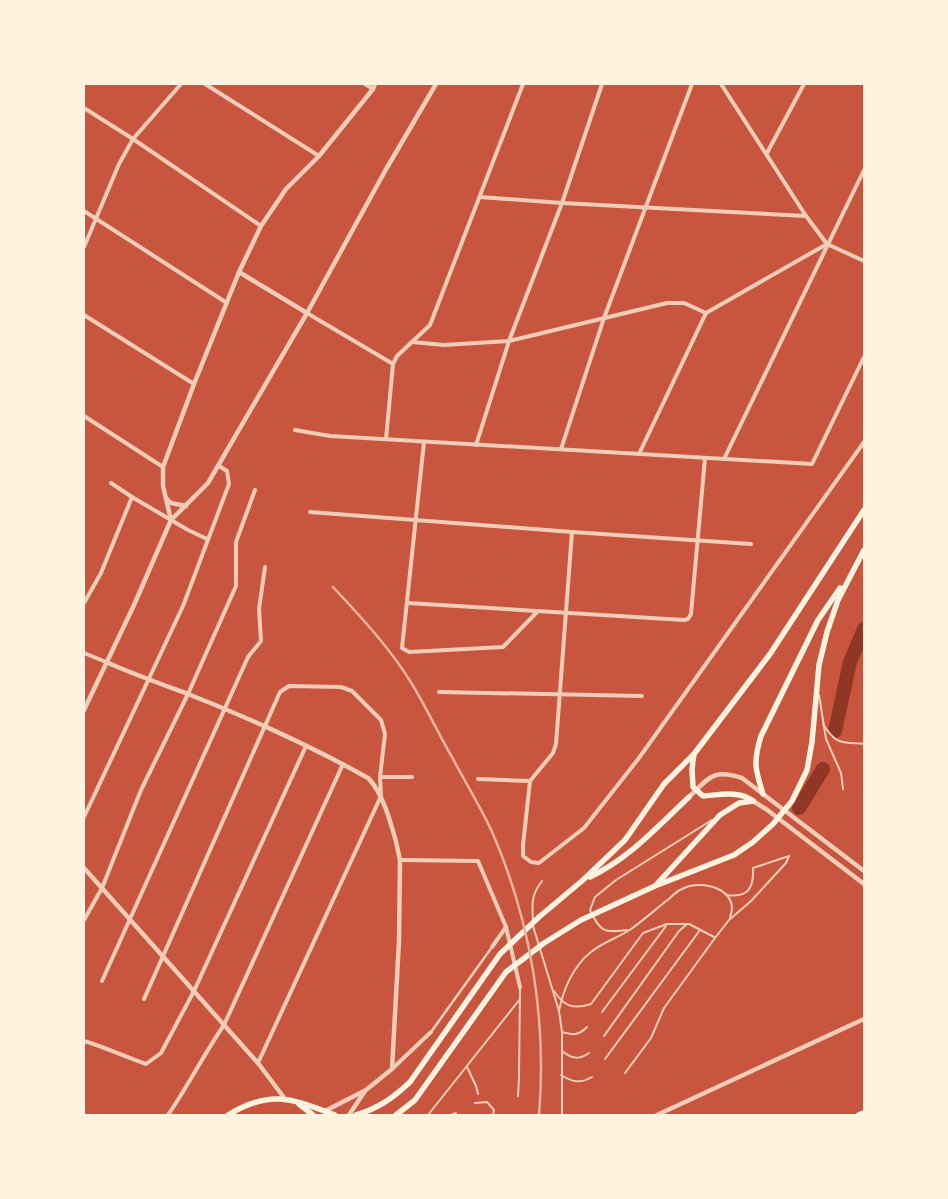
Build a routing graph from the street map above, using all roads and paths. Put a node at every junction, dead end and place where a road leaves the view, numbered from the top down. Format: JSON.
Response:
{"nodes":[{"id":1,"x":181,"y":84,"type":"edge"},
{"id":2,"x":205,"y":84,"type":"edge"},
{"id":3,"x":365,"y":84,"type":"edge"},
{"id":4,"x":376,"y":84,"type":"edge"},
{"id":5,"x":436,"y":84,"type":"edge"},
{"id":6,"x":523,"y":84,"type":"edge"},
{"id":7,"x":602,"y":84,"type":"edge"},
{"id":8,"x":692,"y":84,"type":"edge"},
{"id":9,"x":721,"y":84,"type":"edge"},
{"id":10,"x":804,"y":84,"type":"edge"},
{"id":11,"x":373,"y":89,"type":"junction"},
{"id":12,"x":84,"y":108,"type":"edge"},
{"id":13,"x":133,"y":138,"type":"junction"},
{"id":14,"x":767,"y":154,"type":"junction"},
{"id":15,"x":319,"y":156,"type":"junction"},
{"id":16,"x":864,"y":170,"type":"edge"},
{"id":17,"x":480,"y":196,"type":"junction"},
{"id":18,"x":562,"y":203,"type":"junction"},
{"id":19,"x":646,"y":206,"type":"junction"},
{"id":20,"x":84,"y":211,"type":"edge"},
{"id":21,"x":806,"y":216,"type":"junction"},
{"id":22,"x":95,"y":219,"type":"junction"},
{"id":23,"x":261,"y":226,"type":"junction"},
{"id":24,"x":827,"y":244,"type":"junction"},
{"id":25,"x":84,"y":247,"type":"edge"},
{"id":26,"x":864,"y":260,"type":"edge"},
{"id":27,"x":239,"y":272,"type":"junction"},
{"id":28,"x":227,"y":303,"type":"junction"},
{"id":29,"x":307,"y":313,"type":"junction"},
{"id":30,"x":706,"y":313,"type":"junction"},
{"id":31,"x":84,"y":315,"type":"edge"},
{"id":32,"x":604,"y":318,"type":"junction"},
{"id":33,"x":509,"y":341,"type":"junction"},
{"id":34,"x":412,"y":342,"type":"junction"},
{"id":35,"x":864,"y":357,"type":"edge"},
{"id":36,"x":393,"y":364,"type":"junction"},
{"id":37,"x":194,"y":384,"type":"junction"},
{"id":38,"x":84,"y":416,"type":"edge"},
{"id":39,"x":294,"y":430,"type":"dead end"},
{"id":40,"x":386,"y":439,"type":"junction"},
{"id":41,"x":424,"y":442,"type":"junction"},
{"id":42,"x":864,"y":442,"type":"edge"},
{"id":43,"x":476,"y":444,"type":"junction"},
{"id":44,"x":561,"y":449,"type":"junction"},
{"id":45,"x":638,"y":454,"type":"junction"},
{"id":46,"x":704,"y":458,"type":"junction"},
{"id":47,"x":724,"y":459,"type":"junction"},
{"id":48,"x":218,"y":466,"type":"junction"},
{"id":49,"x":163,"y":467,"type":"junction"},
{"id":50,"x":111,"y":483,"type":"dead end"},
{"id":51,"x":255,"y":490,"type":"dead end"},
{"id":52,"x":132,"y":497,"type":"junction"},
{"id":53,"x":166,"y":498,"type":"junction"},
{"id":54,"x":186,"y":506,"type":"junction"},
{"id":55,"x":864,"y":510,"type":"edge"},
{"id":56,"x":310,"y":512,"type":"dead end"},
{"id":57,"x":171,"y":520,"type":"junction"},
{"id":58,"x":417,"y":520,"type":"junction"},
{"id":59,"x":572,"y":532,"type":"junction"},
{"id":60,"x":207,"y":538,"type":"junction"},
{"id":61,"x":697,"y":539,"type":"junction"},
{"id":62,"x":751,"y":544,"type":"dead end"},
{"id":63,"x":864,"y":550,"type":"edge"},
{"id":64,"x":264,"y":567,"type":"dead end"},
{"id":65,"x":854,"y":568,"type":"junction"},
{"id":66,"x":408,"y":602,"type":"junction"},
{"id":67,"x":84,"y":603,"type":"edge"},
{"id":68,"x":538,"y":611,"type":"junction"},
{"id":69,"x":565,"y":614,"type":"junction"},
{"id":70,"x":84,"y":653,"type":"edge"},
{"id":71,"x":106,"y":662,"type":"junction"},
{"id":72,"x":819,"y":665,"type":"junction"},
{"id":73,"x":147,"y":680,"type":"junction"},
{"id":74,"x":439,"y":692,"type":"dead end"},
{"id":75,"x":188,"y":694,"type":"junction"},
{"id":76,"x":560,"y":694,"type":"junction"},
{"id":77,"x":642,"y":696,"type":"dead end"},
{"id":78,"x":84,"y":710,"type":"edge"},
{"id":79,"x":225,"y":710,"type":"junction"},
{"id":80,"x":822,"y":722,"type":"junction"},
{"id":81,"x":266,"y":728,"type":"junction"},
{"id":82,"x":864,"y":744,"type":"edge"},
{"id":83,"x":306,"y":746,"type":"junction"},
{"id":84,"x":694,"y":754,"type":"junction"},
{"id":85,"x":343,"y":764,"type":"junction"},
{"id":86,"x":380,"y":777,"type":"junction"},
{"id":87,"x":412,"y":777,"type":"dead end"},
{"id":88,"x":478,"y":779,"type":"dead end"},
{"id":89,"x":530,"y":781,"type":"junction"},
{"id":90,"x":843,"y":789,"type":"dead end"},
{"id":91,"x":763,"y":794,"type":"junction"},
{"id":92,"x":381,"y":796,"type":"junction"},
{"id":93,"x":689,"y":797,"type":"joint"},
{"id":94,"x":752,"y":801,"type":"junction"},
{"id":95,"x":720,"y":815,"type":"junction"},
{"id":96,"x":84,"y":817,"type":"edge"},
{"id":97,"x":400,"y":860,"type":"junction"},
{"id":98,"x":84,"y":868,"type":"edge"},
{"id":99,"x":864,"y":870,"type":"edge"},
{"id":100,"x":583,"y":880,"type":"junction"},
{"id":101,"x":542,"y":881,"type":"dead end"},
{"id":102,"x":864,"y":884,"type":"edge"},
{"id":103,"x":655,"y":886,"type":"junction"},
{"id":104,"x":102,"y":888,"type":"junction"},
{"id":105,"x":727,"y":895,"type":"junction"},
{"id":106,"x":130,"y":919,"type":"junction"},
{"id":107,"x":84,"y":920,"type":"edge"},
{"id":108,"x":729,"y":920,"type":"junction"},
{"id":109,"x":667,"y":924,"type":"junction"},
{"id":110,"x":689,"y":924,"type":"junction"},
{"id":111,"x":506,"y":927,"type":"junction"},
{"id":112,"x":630,"y":930,"type":"junction"},
{"id":113,"x":700,"y":930,"type":"junction"},
{"id":114,"x":715,"y":938,"type":"junction"},
{"id":115,"x":492,"y":946,"type":"joint"},
{"id":116,"x":163,"y":957,"type":"junction"},
{"id":117,"x":102,"y":981,"type":"dead end"},
{"id":118,"x":520,"y":987,"type":"joint"},
{"id":119,"x":553,"y":989,"type":"junction"},
{"id":120,"x":194,"y":991,"type":"junction"},
{"id":121,"x":144,"y":999,"type":"dead end"},
{"id":122,"x":520,"y":999,"type":"junction"},
{"id":123,"x":561,"y":1001,"type":"junction"},
{"id":124,"x":559,"y":1011,"type":"junction"},
{"id":125,"x":602,"y":1012,"type":"dead end"},
{"id":126,"x":864,"y":1019,"type":"edge"},
{"id":127,"x":224,"y":1025,"type":"junction"},
{"id":128,"x":587,"y":1027,"type":"dead end"},
{"id":129,"x":431,"y":1032,"type":"joint"},
{"id":130,"x":562,"y":1032,"type":"junction"},
{"id":131,"x":604,"y":1036,"type":"dead end"},
{"id":132,"x":84,"y":1041,"type":"edge"},
{"id":133,"x":562,"y":1051,"type":"junction"},
{"id":134,"x":589,"y":1053,"type":"dead end"},
{"id":135,"x":605,"y":1059,"type":"dead end"},
{"id":136,"x":258,"y":1064,"type":"junction"},
{"id":137,"x":467,"y":1066,"type":"junction"},
{"id":138,"x":392,"y":1069,"type":"junction"},
{"id":139,"x":626,"y":1073,"type":"dead end"},
{"id":140,"x":561,"y":1075,"type":"junction"},
{"id":141,"x":592,"y":1077,"type":"dead end"},
{"id":142,"x":366,"y":1090,"type":"junction"},
{"id":143,"x":478,"y":1094,"type":"dead end"},
{"id":144,"x":518,"y":1096,"type":"dead end"},
{"id":145,"x":285,"y":1099,"type":"junction"},
{"id":146,"x":296,"y":1101,"type":"junction"},
{"id":147,"x":475,"y":1103,"type":"dead end"},
{"id":148,"x":325,"y":1111,"type":"junction"},
{"id":149,"x":456,"y":1113,"type":"dead end"},
{"id":150,"x":864,"y":1113,"type":"edge"},
{"id":151,"x":168,"y":1115,"type":"edge"},
{"id":152,"x":228,"y":1115,"type":"edge"},
{"id":153,"x":313,"y":1115,"type":"edge"},
{"id":154,"x":335,"y":1115,"type":"edge"},
{"id":155,"x":349,"y":1115,"type":"edge"},
{"id":156,"x":356,"y":1115,"type":"edge"},
{"id":157,"x":396,"y":1115,"type":"edge"},
{"id":158,"x":428,"y":1115,"type":"edge"},
{"id":159,"x":451,"y":1115,"type":"edge"},
{"id":160,"x":493,"y":1115,"type":"edge"},
{"id":161,"x":562,"y":1115,"type":"edge"},
{"id":162,"x":657,"y":1115,"type":"edge"},
{"id":163,"x":860,"y":1115,"type":"edge"}],
"edges":[{"from":1,"to":13,"type":"street"},
{"from":2,"to":15,"type":"street"},
{"from":3,"to":11,"type":"street"},
{"from":4,"to":11,"type":"street"},
{"from":5,"to":29,"type":"street"},
{"from":6,"to":17,"type":"street"},
{"from":7,"to":18,"type":"street"},
{"from":8,"to":19,"type":"street"},
{"from":9,"to":14,"type":"street"},
{"from":10,"to":14,"type":"street"},
{"from":11,"to":15,"type":"street"},
{"from":12,"to":13,"type":"street"},
{"from":13,"to":22,"type":"street"},
{"from":13,"to":23,"type":"street"},
{"from":14,"to":21,"type":"street"},
{"from":15,"to":23,"type":"street"},
{"from":16,"to":24,"type":"street"},
{"from":17,"to":18,"type":"street"},
{"from":17,"to":34,"type":"street"},
{"from":18,"to":19,"type":"street"},
{"from":18,"to":33,"type":"street"},
{"from":19,"to":21,"type":"street"},
{"from":19,"to":32,"type":"street"},
{"from":20,"to":22,"type":"street"},
{"from":21,"to":24,"type":"street"},
{"from":22,"to":25,"type":"street"},
{"from":22,"to":28,"type":"street"},
{"from":23,"to":27,"type":"street"},
{"from":24,"to":26,"type":"street"},
{"from":24,"to":30,"type":"street"},
{"from":24,"to":47,"type":"street"},
{"from":27,"to":28,"type":"street"},
{"from":27,"to":29,"type":"street"},
{"from":28,"to":37,"type":"street"},
{"from":29,"to":36,"type":"street"},
{"from":29,"to":48,"type":"street"},
{"from":30,"to":32,"type":"street"},
{"from":30,"to":45,"type":"street"},
{"from":31,"to":37,"type":"street"},
{"from":32,"to":33,"type":"street"},
{"from":32,"to":44,"type":"street"},
{"from":33,"to":34,"type":"street"},
{"from":33,"to":43,"type":"street"},
{"from":34,"to":36,"type":"street"},
{"from":35,"to":47,"type":"street"},
{"from":36,"to":40,"type":"street"},
{"from":37,"to":49,"type":"street"},
{"from":38,"to":49,"type":"street"},
{"from":39,"to":40,"type":"street"},
{"from":40,"to":41,"type":"street"},
{"from":41,"to":43,"type":"street"},
{"from":41,"to":58,"type":"street"},
{"from":42,"to":89,"type":"street"},
{"from":43,"to":44,"type":"street"},
{"from":44,"to":45,"type":"street"},
{"from":45,"to":46,"type":"street"},
{"from":46,"to":47,"type":"street"},
{"from":46,"to":61,"type":"street"},
{"from":48,"to":54,"type":"street"},
{"from":48,"to":60,"type":"street"},
{"from":49,"to":53,"type":"street"},
{"from":50,"to":52,"type":"street"},
{"from":51,"to":75,"type":"street"},
{"from":52,"to":57,"type":"street"},
{"from":52,"to":67,"type":"street"},
{"from":53,"to":54,"type":"street"},
{"from":53,"to":57,"type":"street"},
{"from":54,"to":57,"type":"street"},
{"from":55,"to":84,"type":"highway"},
{"from":56,"to":58,"type":"street"},
{"from":57,"to":60,"type":"street"},
{"from":57,"to":71,"type":"street"},
{"from":58,"to":59,"type":"street"},
{"from":58,"to":66,"type":"street"},
{"from":59,"to":61,"type":"street"},
{"from":59,"to":69,"type":"street"},
{"from":60,"to":73,"type":"street"},
{"from":61,"to":62,"type":"street"},
{"from":61,"to":69,"type":"street"},
{"from":63,"to":65,"type":"highway"},
{"from":64,"to":79,"type":"street"},
{"from":65,"to":72,"type":"highway"},
{"from":65,"to":91,"type":"highway"},
{"from":66,"to":68,"type":"street"},
{"from":66,"to":68,"type":"street"},
{"from":68,"to":69,"type":"street"},
{"from":69,"to":76,"type":"street"},
{"from":70,"to":71,"type":"street"},
{"from":71,"to":73,"type":"street"},
{"from":71,"to":78,"type":"street"},
{"from":72,"to":80,"type":"lane"},
{"from":72,"to":103,"type":"highway"},
{"from":73,"to":75,"type":"street"},
{"from":73,"to":96,"type":"street"},
{"from":74,"to":76,"type":"street"},
{"from":75,"to":79,"type":"street"},
{"from":75,"to":104,"type":"street"},
{"from":76,"to":77,"type":"street"},
{"from":76,"to":89,"type":"street"},
{"from":79,"to":81,"type":"street"},
{"from":79,"to":106,"type":"street"},
{"from":80,"to":82,"type":"lane"},
{"from":80,"to":90,"type":"lane"},
{"from":81,"to":83,"type":"street"},
{"from":81,"to":86,"type":"street"},
{"from":81,"to":116,"type":"street"},
{"from":83,"to":85,"type":"street"},
{"from":83,"to":120,"type":"street"},
{"from":84,"to":94,"type":"highway"},
{"from":84,"to":100,"type":"highway"},
{"from":85,"to":92,"type":"street"},
{"from":85,"to":127,"type":"street"},
{"from":86,"to":87,"type":"street"},
{"from":86,"to":92,"type":"street"},
{"from":88,"to":89,"type":"street"},
{"from":91,"to":93,"type":"street"},
{"from":91,"to":99,"type":"street"},
{"from":92,"to":97,"type":"street"},
{"from":92,"to":136,"type":"street"},
{"from":93,"to":100,"type":"highway"},
{"from":94,"to":95,"type":"highway"},
{"from":94,"to":102,"type":"street"},
{"from":95,"to":103,"type":"highway"},
{"from":95,"to":112,"type":"lane"},
{"from":97,"to":111,"type":"street"},
{"from":97,"to":138,"type":"street"},
{"from":98,"to":104,"type":"street"},
{"from":100,"to":156,"type":"highway"},
{"from":101,"to":119,"type":"lane"},
{"from":103,"to":157,"type":"highway"},
{"from":104,"to":106,"type":"street"},
{"from":104,"to":107,"type":"street"},
{"from":105,"to":108,"type":"lane"},
{"from":105,"to":108,"type":"lane"},
{"from":105,"to":112,"type":"lane"},
{"from":106,"to":116,"type":"street"},
{"from":106,"to":117,"type":"street"},
{"from":108,"to":114,"type":"lane"},
{"from":109,"to":110,"type":"lane"},
{"from":109,"to":123,"type":"lane"},
{"from":109,"to":125,"type":"lane"},
{"from":110,"to":113,"type":"lane"},
{"from":110,"to":131,"type":"lane"},
{"from":111,"to":115,"type":"street"},
{"from":111,"to":118,"type":"street"},
{"from":112,"to":123,"type":"lane"},
{"from":113,"to":114,"type":"lane"},
{"from":113,"to":135,"type":"lane"},
{"from":114,"to":139,"type":"lane"},
{"from":115,"to":129,"type":"street"},
{"from":116,"to":120,"type":"street"},
{"from":116,"to":121,"type":"street"},
{"from":118,"to":122,"type":"lane"},
{"from":119,"to":123,"type":"lane"},
{"from":119,"to":124,"type":"lane"},
{"from":120,"to":127,"type":"street"},
{"from":120,"to":132,"type":"street"},
{"from":122,"to":137,"type":"lane"},
{"from":122,"to":144,"type":"lane"},
{"from":123,"to":124,"type":"lane"},
{"from":124,"to":130,"type":"lane"},
{"from":126,"to":162,"type":"street"},
{"from":127,"to":136,"type":"street"},
{"from":127,"to":151,"type":"street"},
{"from":128,"to":130,"type":"lane"},
{"from":129,"to":138,"type":"street"},
{"from":130,"to":133,"type":"lane"},
{"from":133,"to":134,"type":"lane"},
{"from":133,"to":140,"type":"lane"},
{"from":136,"to":145,"type":"street"},
{"from":137,"to":143,"type":"lane"},
{"from":137,"to":158,"type":"lane"},
{"from":138,"to":142,"type":"street"},
{"from":140,"to":141,"type":"lane"},
{"from":140,"to":161,"type":"lane"},
{"from":142,"to":148,"type":"street"},
{"from":142,"to":155,"type":"street"},
{"from":145,"to":146,"type":"highway"},
{"from":145,"to":152,"type":"highway"},
{"from":146,"to":148,"type":"highway"},
{"from":146,"to":153,"type":"highway"},
{"from":147,"to":160,"type":"lane"},
{"from":148,"to":154,"type":"highway"},
{"from":149,"to":159,"type":"lane"},
{"from":150,"to":163,"type":"highway"}]}
